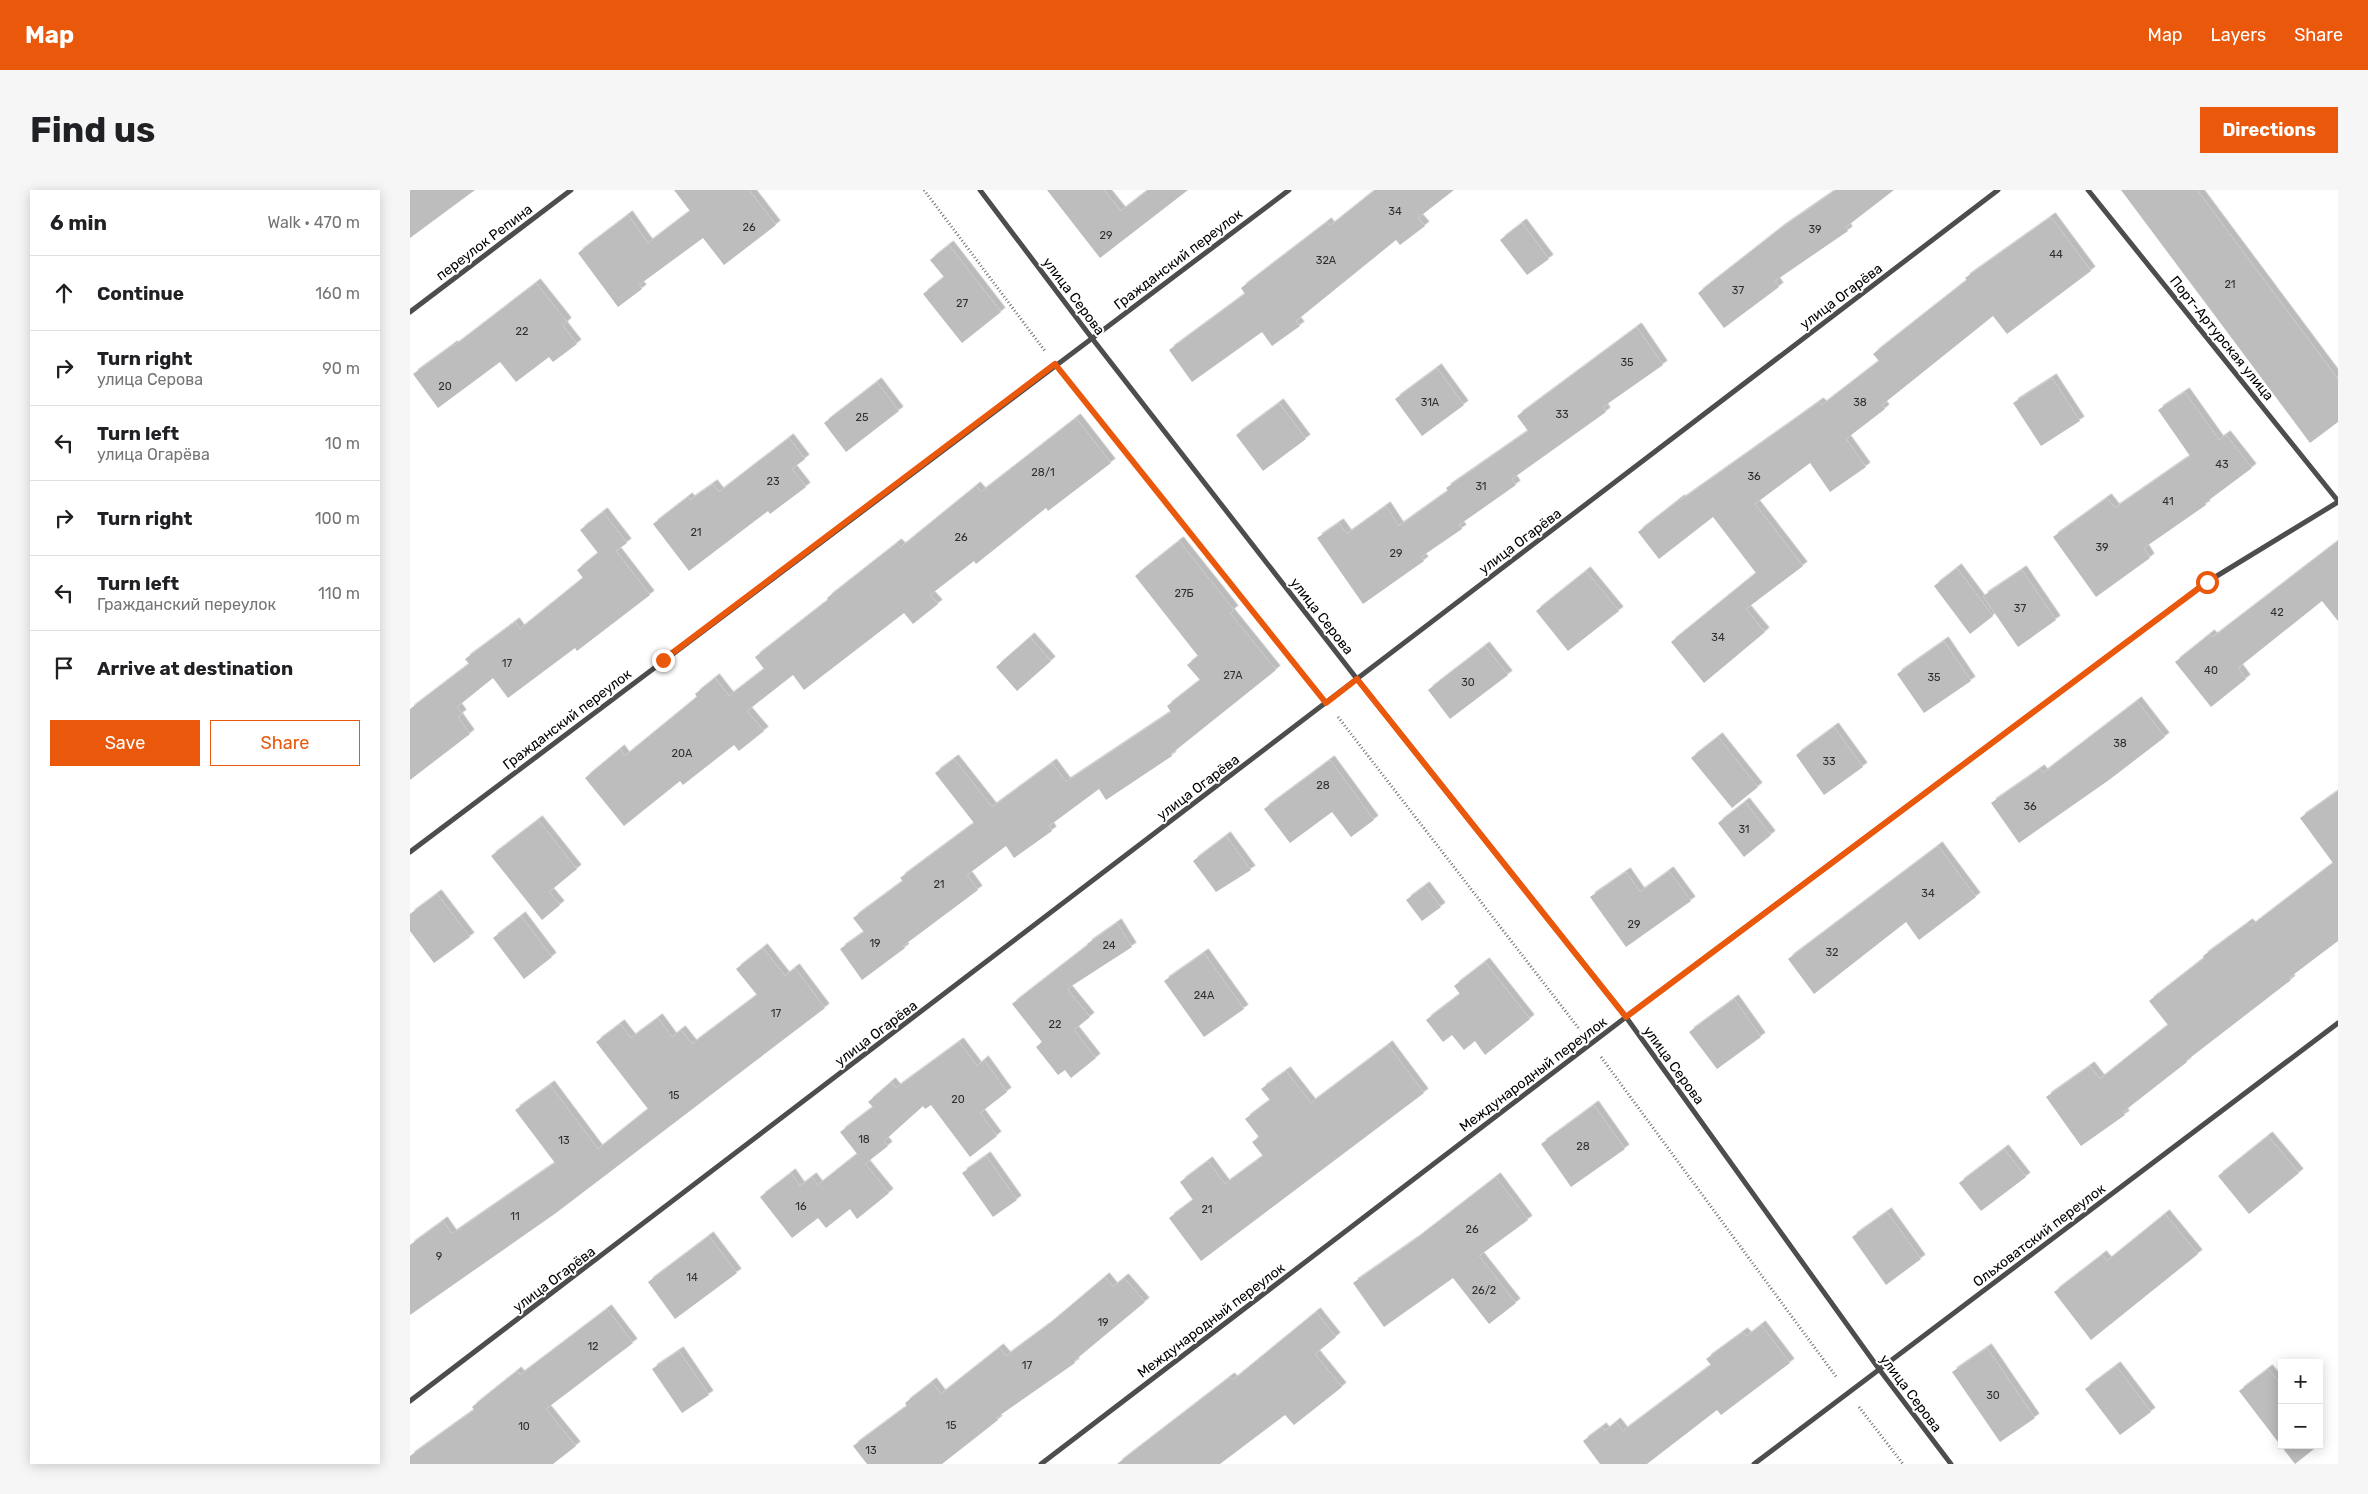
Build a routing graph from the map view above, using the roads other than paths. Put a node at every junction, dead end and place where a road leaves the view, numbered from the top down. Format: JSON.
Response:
{"nodes":[{"id":1,"x":571,"y":190,"type":"edge"},
{"id":2,"x":980,"y":190,"type":"edge"},
{"id":3,"x":1289,"y":190,"type":"edge"},
{"id":4,"x":1998,"y":190,"type":"edge"},
{"id":5,"x":2088,"y":190,"type":"edge"},
{"id":6,"x":410,"y":312,"type":"edge"},
{"id":7,"x":1091,"y":337,"type":"junction"},
{"id":8,"x":2338,"y":501,"type":"edge"},
{"id":9,"x":1357,"y":679,"type":"junction"},
{"id":10,"x":410,"y":852,"type":"edge"},
{"id":11,"x":1626,"y":1017,"type":"junction"},
{"id":12,"x":2338,"y":1023,"type":"edge"},
{"id":13,"x":1879,"y":1369,"type":"junction"},
{"id":14,"x":410,"y":1401,"type":"edge"},
{"id":15,"x":1040,"y":1464,"type":"edge"},
{"id":16,"x":1754,"y":1464,"type":"edge"},
{"id":17,"x":1951,"y":1464,"type":"edge"}],
"edges":[{"from":1,"to":6,"type":"street","name":"переулок Репина"},
{"from":2,"to":7,"type":"street","name":"улица Серова"},
{"from":3,"to":7,"type":"street","name":"Гражданский переулок"},
{"from":4,"to":9,"type":"street","name":"улица Огарёва"},
{"from":5,"to":8,"type":"street","name":"Порт-Артурская улица"},
{"from":7,"to":9,"type":"street","name":"улица Серова"},
{"from":7,"to":10,"type":"street","name":"Гражданский переулок"},
{"from":8,"to":11,"type":"street","name":"Международный переулок"},
{"from":9,"to":11,"type":"street","name":"улица Серова"},
{"from":9,"to":14,"type":"street","name":"улица Огарёва"},
{"from":11,"to":13,"type":"street","name":"улица Серова"},
{"from":11,"to":15,"type":"street","name":"Международный переулок"},
{"from":12,"to":13,"type":"street","name":"Ольховатский переулок"},
{"from":13,"to":16,"type":"street","name":"Ольховатский переулок"},
{"from":13,"to":17,"type":"street","name":"улица Серова"}]}
